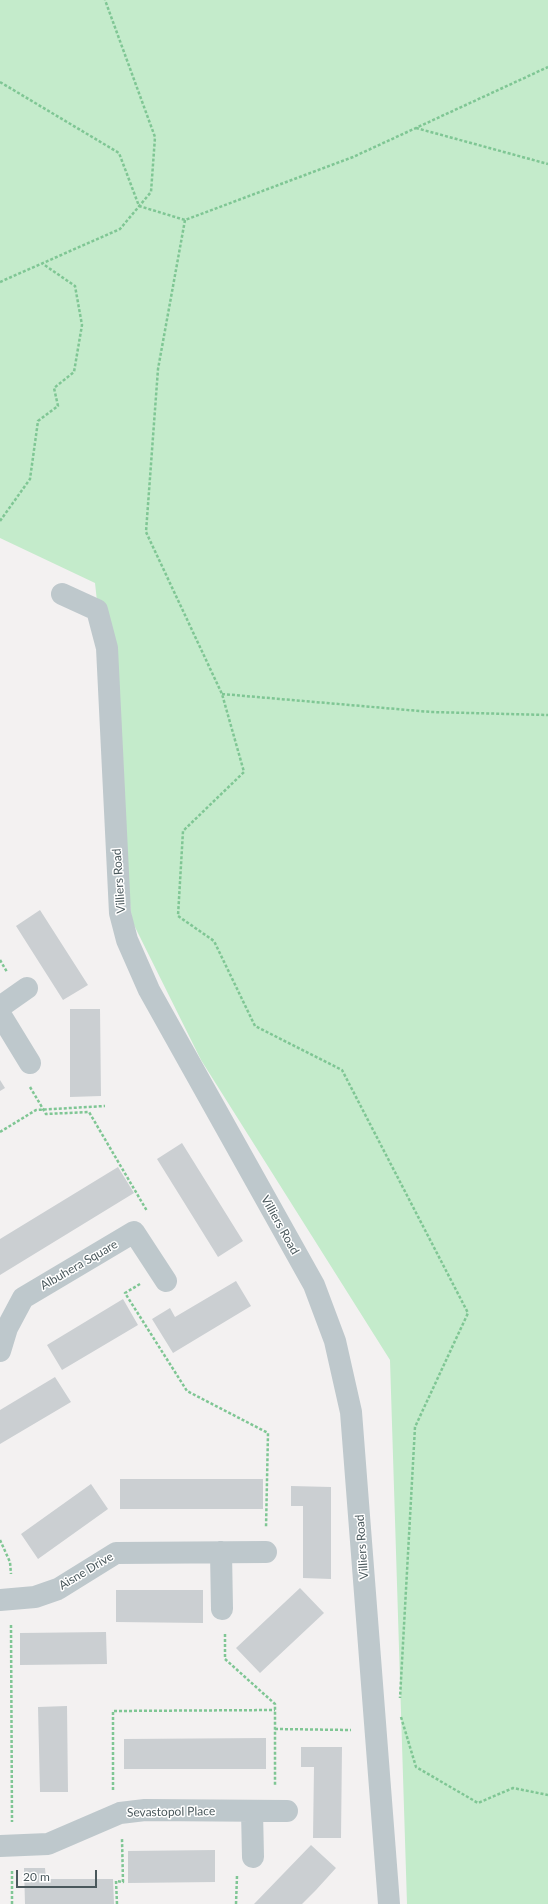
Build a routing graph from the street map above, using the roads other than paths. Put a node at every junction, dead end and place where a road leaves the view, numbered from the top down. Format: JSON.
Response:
{"nodes":[{"id":1,"x":62,"y":594,"type":"dead end"},
{"id":2,"x":27,"y":988,"type":"dead end"},
{"id":3,"x":0,"y":1007,"type":"edge"},
{"id":4,"x":0,"y":1014,"type":"edge"},
{"id":5,"x":30,"y":1063,"type":"road end"},
{"id":6,"x":163,"y":1277,"type":"road end"},
{"id":7,"x":0,"y":1350,"type":"edge"},
{"id":8,"x":221,"y":1552,"type":"junction"},
{"id":9,"x":266,"y":1552,"type":"road end"},
{"id":10,"x":6,"y":1600,"type":"edge"},
{"id":11,"x":222,"y":1609,"type":"road end"},
{"id":12,"x":252,"y":1811,"type":"junction"},
{"id":13,"x":281,"y":1811,"type":"road end"},
{"id":14,"x":6,"y":1846,"type":"edge"},
{"id":15,"x":253,"y":1857,"type":"dead end"},
{"id":16,"x":389,"y":1904,"type":"edge"}],
"edges":[{"from":1,"to":16,"type":"street","name":"Villiers Road"},
{"from":2,"to":3,"type":"street"},
{"from":4,"to":5,"type":"street"},
{"from":6,"to":7,"type":"street","name":"Albuhera Square"},
{"from":8,"to":9,"type":"street","name":"Aisne Drive"},
{"from":8,"to":10,"type":"street","name":"Aisne Drive"},
{"from":8,"to":11,"type":"street"},
{"from":12,"to":13,"type":"street","name":"Sevastopol Place"},
{"from":12,"to":14,"type":"street","name":"Sevastopol Place"},
{"from":12,"to":15,"type":"street"}]}
